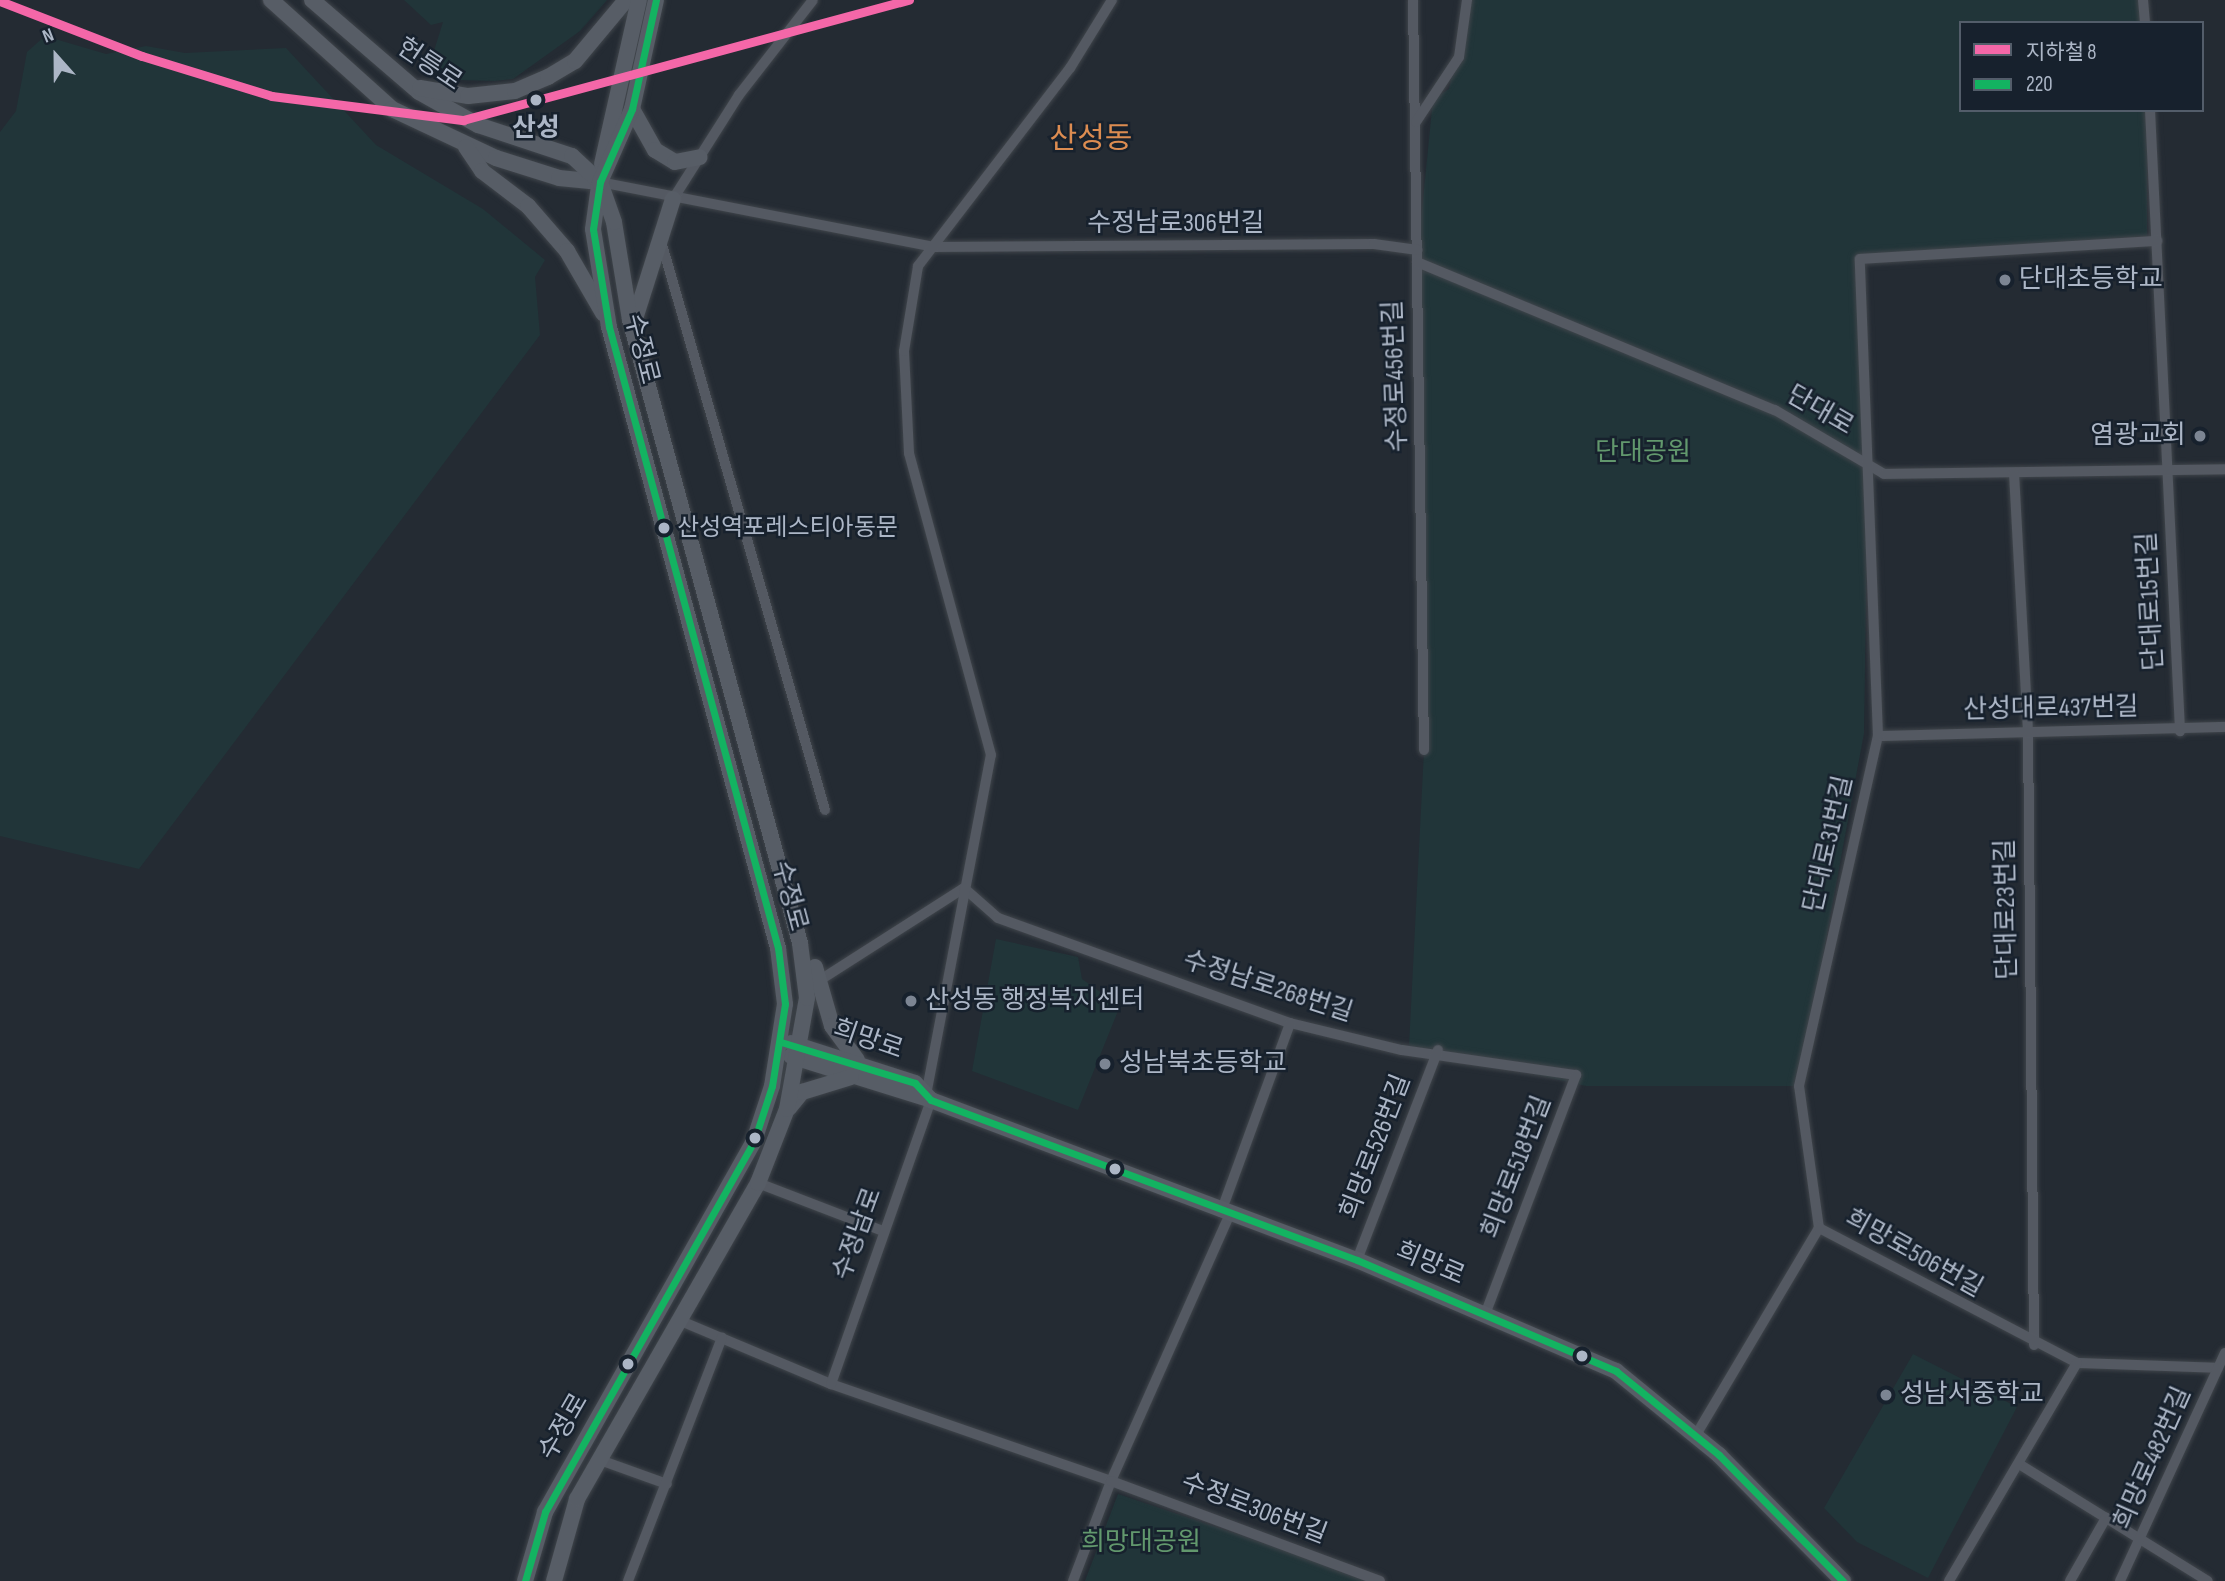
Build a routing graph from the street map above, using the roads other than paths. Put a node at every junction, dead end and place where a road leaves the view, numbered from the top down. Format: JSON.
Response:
{"nodes":[{"id":1,"x":271,"y":0,"type":"edge"},
{"id":2,"x":312,"y":0,"type":"edge"},
{"id":3,"x":626,"y":0,"type":"edge"},
{"id":4,"x":639,"y":0,"type":"edge"},
{"id":5,"x":656,"y":0,"type":"edge"},
{"id":6,"x":813,"y":0,"type":"edge"},
{"id":7,"x":1112,"y":0,"type":"edge"},
{"id":8,"x":1413,"y":0,"type":"edge"},
{"id":9,"x":1468,"y":0,"type":"edge"},
{"id":10,"x":2143,"y":0,"type":"edge"},
{"id":11,"x":2145,"y":21,"type":"edge"},
{"id":12,"x":391,"y":72,"type":"junction"},
{"id":13,"x":632,"y":109,"type":"junction"},
{"id":14,"x":2150,"y":112,"type":"edge"},
{"id":15,"x":1416,"y":122,"type":"junction"},
{"id":16,"x":466,"y":147,"type":"junction"},
{"id":17,"x":700,"y":157,"type":"junction"},
{"id":18,"x":600,"y":182,"type":"junction"},
{"id":19,"x":673,"y":200,"type":"junction"},
{"id":20,"x":659,"y":234,"type":"junction"},
{"id":21,"x":2157,"y":241,"type":"junction"},
{"id":22,"x":933,"y":247,"type":"junction"},
{"id":23,"x":1418,"y":250,"type":"junction"},
{"id":24,"x":1417,"y":262,"type":"junction"},
{"id":25,"x":608,"y":321,"type":"junction"},
{"id":26,"x":632,"y":328,"type":"junction"},
{"id":27,"x":1868,"y":466,"type":"junction"},
{"id":28,"x":2225,"y":469,"type":"edge"},
{"id":29,"x":2168,"y":470,"type":"junction"},
{"id":30,"x":2014,"y":473,"type":"junction"},
{"id":31,"x":2225,"y":727,"type":"edge"},
{"id":32,"x":2028,"y":730,"type":"junction"},
{"id":33,"x":2180,"y":731,"type":"junction"},
{"id":34,"x":1878,"y":736,"type":"junction"},
{"id":35,"x":1424,"y":750,"type":"dead end"},
{"id":36,"x":825,"y":810,"type":"dead end"},
{"id":37,"x":964,"y":888,"type":"junction"},
{"id":38,"x":797,"y":930,"type":"junction"},
{"id":39,"x":817,"y":982,"type":"junction"},
{"id":40,"x":1290,"y":1023,"type":"junction"},
{"id":41,"x":780,"y":1048,"type":"junction"},
{"id":42,"x":800,"y":1050,"type":"junction"},
{"id":43,"x":1438,"y":1050,"type":"junction"},
{"id":44,"x":857,"y":1070,"type":"junction"},
{"id":45,"x":1576,"y":1075,"type":"joint"},
{"id":46,"x":929,"y":1098,"type":"junction"},
{"id":47,"x":787,"y":1109,"type":"junction"},
{"id":48,"x":758,"y":1183,"type":"junction"},
{"id":49,"x":1225,"y":1214,"type":"junction"},
{"id":50,"x":1819,"y":1228,"type":"junction"},
{"id":51,"x":883,"y":1230,"type":"junction"},
{"id":52,"x":1357,"y":1260,"type":"junction"},
{"id":53,"x":1485,"y":1314,"type":"junction"},
{"id":54,"x":681,"y":1321,"type":"junction"},
{"id":55,"x":722,"y":1337,"type":"junction"},
{"id":56,"x":2034,"y":1345,"type":"junction"},
{"id":57,"x":2225,"y":1353,"type":"edge"},
{"id":58,"x":2077,"y":1363,"type":"junction"},
{"id":59,"x":2218,"y":1368,"type":"junction"},
{"id":60,"x":831,"y":1384,"type":"junction"},
{"id":61,"x":1696,"y":1435,"type":"junction"},
{"id":62,"x":600,"y":1460,"type":"junction"},
{"id":63,"x":2019,"y":1464,"type":"junction"},
{"id":64,"x":1111,"y":1481,"type":"junction"},
{"id":65,"x":667,"y":1484,"type":"junction"},
{"id":66,"x":2106,"y":1518,"type":"junction"},
{"id":67,"x":542,"y":1520,"type":"junction"},
{"id":68,"x":564,"y":1530,"type":"junction"},
{"id":69,"x":2143,"y":1541,"type":"junction"},
{"id":70,"x":525,"y":1581,"type":"edge"},
{"id":71,"x":554,"y":1581,"type":"edge"},
{"id":72,"x":628,"y":1581,"type":"edge"},
{"id":73,"x":1073,"y":1581,"type":"edge"},
{"id":74,"x":1380,"y":1581,"type":"edge"},
{"id":75,"x":1843,"y":1581,"type":"edge"},
{"id":76,"x":1950,"y":1581,"type":"edge"},
{"id":77,"x":2070,"y":1581,"type":"edge"},
{"id":78,"x":2120,"y":1581,"type":"edge"},
{"id":79,"x":2208,"y":1581,"type":"edge"}],
"edges":[{"from":1,"to":16,"type":"main road","name":"헌릉로"},
{"from":2,"to":12,"type":"main road","name":"헌릉로"},
{"from":3,"to":12,"type":"main road"},
{"from":4,"to":18,"type":"main road","name":"수정로"},
{"from":5,"to":13,"type":"main road","name":"수정로"},
{"from":6,"to":17,"type":"street"},
{"from":7,"to":22,"type":"street","name":"수정남로"},
{"from":8,"to":15,"type":"street","name":"수정로456번길"},
{"from":9,"to":15,"type":"street"},
{"from":10,"to":11,"type":"street"},
{"from":12,"to":18,"type":"main road","name":"헌릉로"},
{"from":13,"to":17,"type":"main road"},
{"from":13,"to":18,"type":"main road","name":"수정로"},
{"from":14,"to":21,"type":"street","name":"단대로15번길"},
{"from":15,"to":23,"type":"street","name":"수정로456번길"},
{"from":16,"to":18,"type":"main road","name":"헌릉로"},
{"from":16,"to":25,"type":"main road"},
{"from":17,"to":19,"type":"street"},
{"from":18,"to":19,"type":"street","name":"수정남로306번길"},
{"from":18,"to":25,"type":"main road","name":"수정로"},
{"from":18,"to":26,"type":"main road","name":"수정로"},
{"from":19,"to":20,"type":"main road"},
{"from":19,"to":22,"type":"street","name":"수정남로306번길"},
{"from":20,"to":26,"type":"main road"},
{"from":20,"to":36,"type":"street"},
{"from":21,"to":27,"type":"street","name":"단대로31번길"},
{"from":21,"to":29,"type":"street","name":"단대로15번길"},
{"from":22,"to":23,"type":"street","name":"수정남로306번길"},
{"from":22,"to":37,"type":"street","name":"수정남로"},
{"from":23,"to":24,"type":"street","name":"수정로456번길"},
{"from":24,"to":27,"type":"street","name":"단대로"},
{"from":24,"to":35,"type":"street","name":"수정로456번길"},
{"from":25,"to":41,"type":"main road","name":"수정로"},
{"from":26,"to":38,"type":"main road","name":"수정로"},
{"from":27,"to":30,"type":"street","name":"단대로"},
{"from":27,"to":34,"type":"street","name":"단대로31번길"},
{"from":28,"to":29,"type":"street","name":"단대로"},
{"from":29,"to":30,"type":"street","name":"단대로"},
{"from":29,"to":33,"type":"street","name":"단대로15번길"},
{"from":30,"to":32,"type":"street","name":"단대로23번길"},
{"from":31,"to":33,"type":"street","name":"산성대로437번길"},
{"from":32,"to":33,"type":"street","name":"산성대로437번길"},
{"from":32,"to":34,"type":"street","name":"산성대로437번길"},
{"from":32,"to":56,"type":"street","name":"단대로23번길"},
{"from":34,"to":50,"type":"street","name":"단대로31번길"},
{"from":37,"to":39,"type":"street"},
{"from":37,"to":40,"type":"street","name":"수정남로268번길"},
{"from":37,"to":46,"type":"street","name":"수정남로"},
{"from":38,"to":39,"type":"main road"},
{"from":38,"to":42,"type":"main road","name":"수정로"},
{"from":39,"to":44,"type":"main road"},
{"from":40,"to":43,"type":"street","name":"수정남로268번길"},
{"from":40,"to":49,"type":"street"},
{"from":41,"to":42,"type":"main road","name":"희망로"},
{"from":41,"to":67,"type":"main road","name":"수정로"},
{"from":42,"to":44,"type":"main road","name":"희망로"},
{"from":42,"to":47,"type":"main road","name":"수정로"},
{"from":43,"to":45,"type":"street","name":"수정남로268번길"},
{"from":43,"to":52,"type":"street","name":"희망로526번길"},
{"from":44,"to":46,"type":"main road","name":"희망로"},
{"from":44,"to":47,"type":"main road"},
{"from":45,"to":53,"type":"street","name":"희망로518번길"},
{"from":46,"to":49,"type":"main road","name":"희망로"},
{"from":46,"to":51,"type":"street","name":"수정남로"},
{"from":47,"to":48,"type":"main road","name":"수정로"},
{"from":48,"to":51,"type":"street"},
{"from":48,"to":54,"type":"main road","name":"수정로"},
{"from":49,"to":52,"type":"main road","name":"희망로"},
{"from":49,"to":64,"type":"street"},
{"from":50,"to":56,"type":"street","name":"희망로506번길"},
{"from":50,"to":61,"type":"street","name":"희망로506번길"},
{"from":51,"to":60,"type":"street","name":"수정남로"},
{"from":52,"to":53,"type":"main road","name":"희망로"},
{"from":53,"to":61,"type":"main road","name":"희망로"},
{"from":54,"to":55,"type":"street","name":"수정로306번길"},
{"from":54,"to":62,"type":"main road","name":"수정로"},
{"from":55,"to":60,"type":"street","name":"수정로306번길"},
{"from":55,"to":65,"type":"street"},
{"from":56,"to":58,"type":"street","name":"희망로506번길"},
{"from":57,"to":59,"type":"street","name":"희망로482번길"},
{"from":58,"to":59,"type":"street","name":"희망로506번길"},
{"from":58,"to":63,"type":"street"},
{"from":59,"to":69,"type":"street","name":"희망로482번길"},
{"from":60,"to":64,"type":"street","name":"수정로306번길"},
{"from":61,"to":75,"type":"main road","name":"희망로"},
{"from":62,"to":65,"type":"street"},
{"from":62,"to":68,"type":"main road","name":"수정로"},
{"from":63,"to":66,"type":"street"},
{"from":63,"to":76,"type":"street"},
{"from":64,"to":73,"type":"street"},
{"from":64,"to":74,"type":"street","name":"수정로306번길"},
{"from":65,"to":72,"type":"street"},
{"from":66,"to":69,"type":"street"},
{"from":66,"to":77,"type":"street"},
{"from":67,"to":68,"type":"main road"},
{"from":67,"to":70,"type":"main road","name":"수정로"},
{"from":68,"to":71,"type":"main road","name":"수정로"},
{"from":69,"to":78,"type":"street","name":"희망로482번길"},
{"from":69,"to":79,"type":"street"}]}
